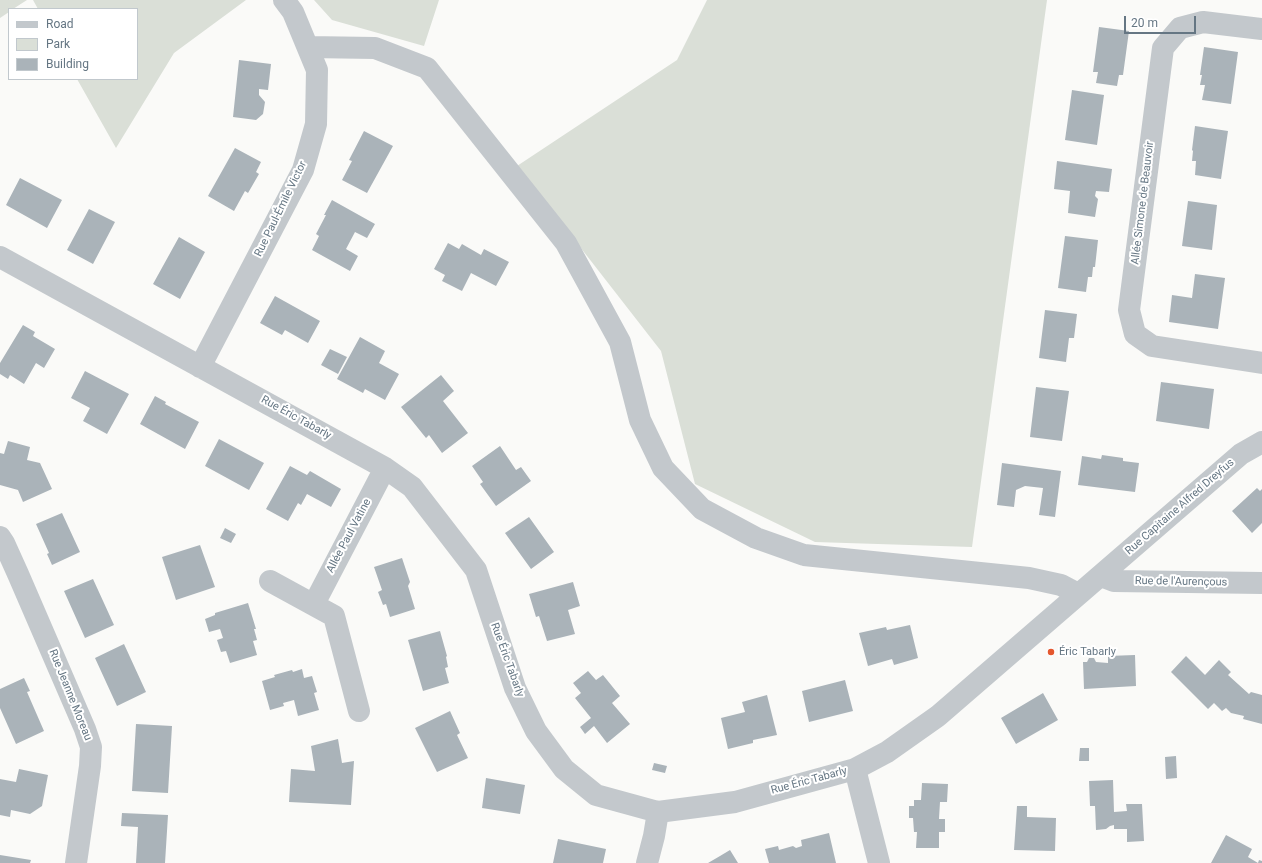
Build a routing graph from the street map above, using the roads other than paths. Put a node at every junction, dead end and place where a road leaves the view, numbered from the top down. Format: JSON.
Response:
{"nodes":[{"id":1,"x":284,"y":0,"type":"edge"},
{"id":2,"x":1262,"y":29,"type":"edge"},
{"id":3,"x":308,"y":47,"type":"junction"},
{"id":4,"x":0,"y":257,"type":"edge"},
{"id":5,"x":1262,"y":363,"type":"edge"},
{"id":6,"x":200,"y":366,"type":"junction"},
{"id":7,"x":1262,"y":442,"type":"edge"},
{"id":8,"x":385,"y":468,"type":"junction"},
{"id":9,"x":0,"y":537,"type":"edge"},
{"id":10,"x":1100,"y":576,"type":"junction"},
{"id":11,"x":270,"y":581,"type":"dead end"},
{"id":12,"x":1262,"y":583,"type":"edge"},
{"id":13,"x":1078,"y":594,"type":"junction"},
{"id":14,"x":314,"y":604,"type":"junction"},
{"id":15,"x":358,"y":711,"type":"dead end"},
{"id":16,"x":855,"y":769,"type":"junction"},
{"id":17,"x":658,"y":812,"type":"junction"},
{"id":18,"x":76,"y":863,"type":"edge"},
{"id":19,"x":647,"y":863,"type":"edge"},
{"id":20,"x":879,"y":863,"type":"edge"}],
"edges":[{"from":1,"to":3,"type":"street","name":"Rue Paul-Émile Victor"},
{"from":2,"to":5,"type":"street","name":"Allée Simone de Beauvoir"},
{"from":3,"to":6,"type":"street","name":"Rue Paul-Émile Victor"},
{"from":3,"to":13,"type":"street"},
{"from":4,"to":6,"type":"street","name":"Rue Éric Tabarly"},
{"from":6,"to":8,"type":"street","name":"Rue Éric Tabarly"},
{"from":7,"to":10,"type":"street","name":"Rue Capitaine Alfred Dreyfus"},
{"from":8,"to":14,"type":"street","name":"Allée Paul Vatine"},
{"from":8,"to":17,"type":"street","name":"Rue Éric Tabarly"},
{"from":9,"to":18,"type":"street","name":"Rue Jeanne Moreau"},
{"from":10,"to":12,"type":"street","name":"Rue de l'Aurençous"},
{"from":10,"to":13,"type":"street","name":"Rue Éric Tabarly"},
{"from":11,"to":14,"type":"street"},
{"from":13,"to":16,"type":"street","name":"Rue Éric Tabarly"},
{"from":14,"to":15,"type":"street"},
{"from":16,"to":17,"type":"street","name":"Rue Éric Tabarly"},
{"from":16,"to":20,"type":"street"},
{"from":17,"to":19,"type":"street"}]}
